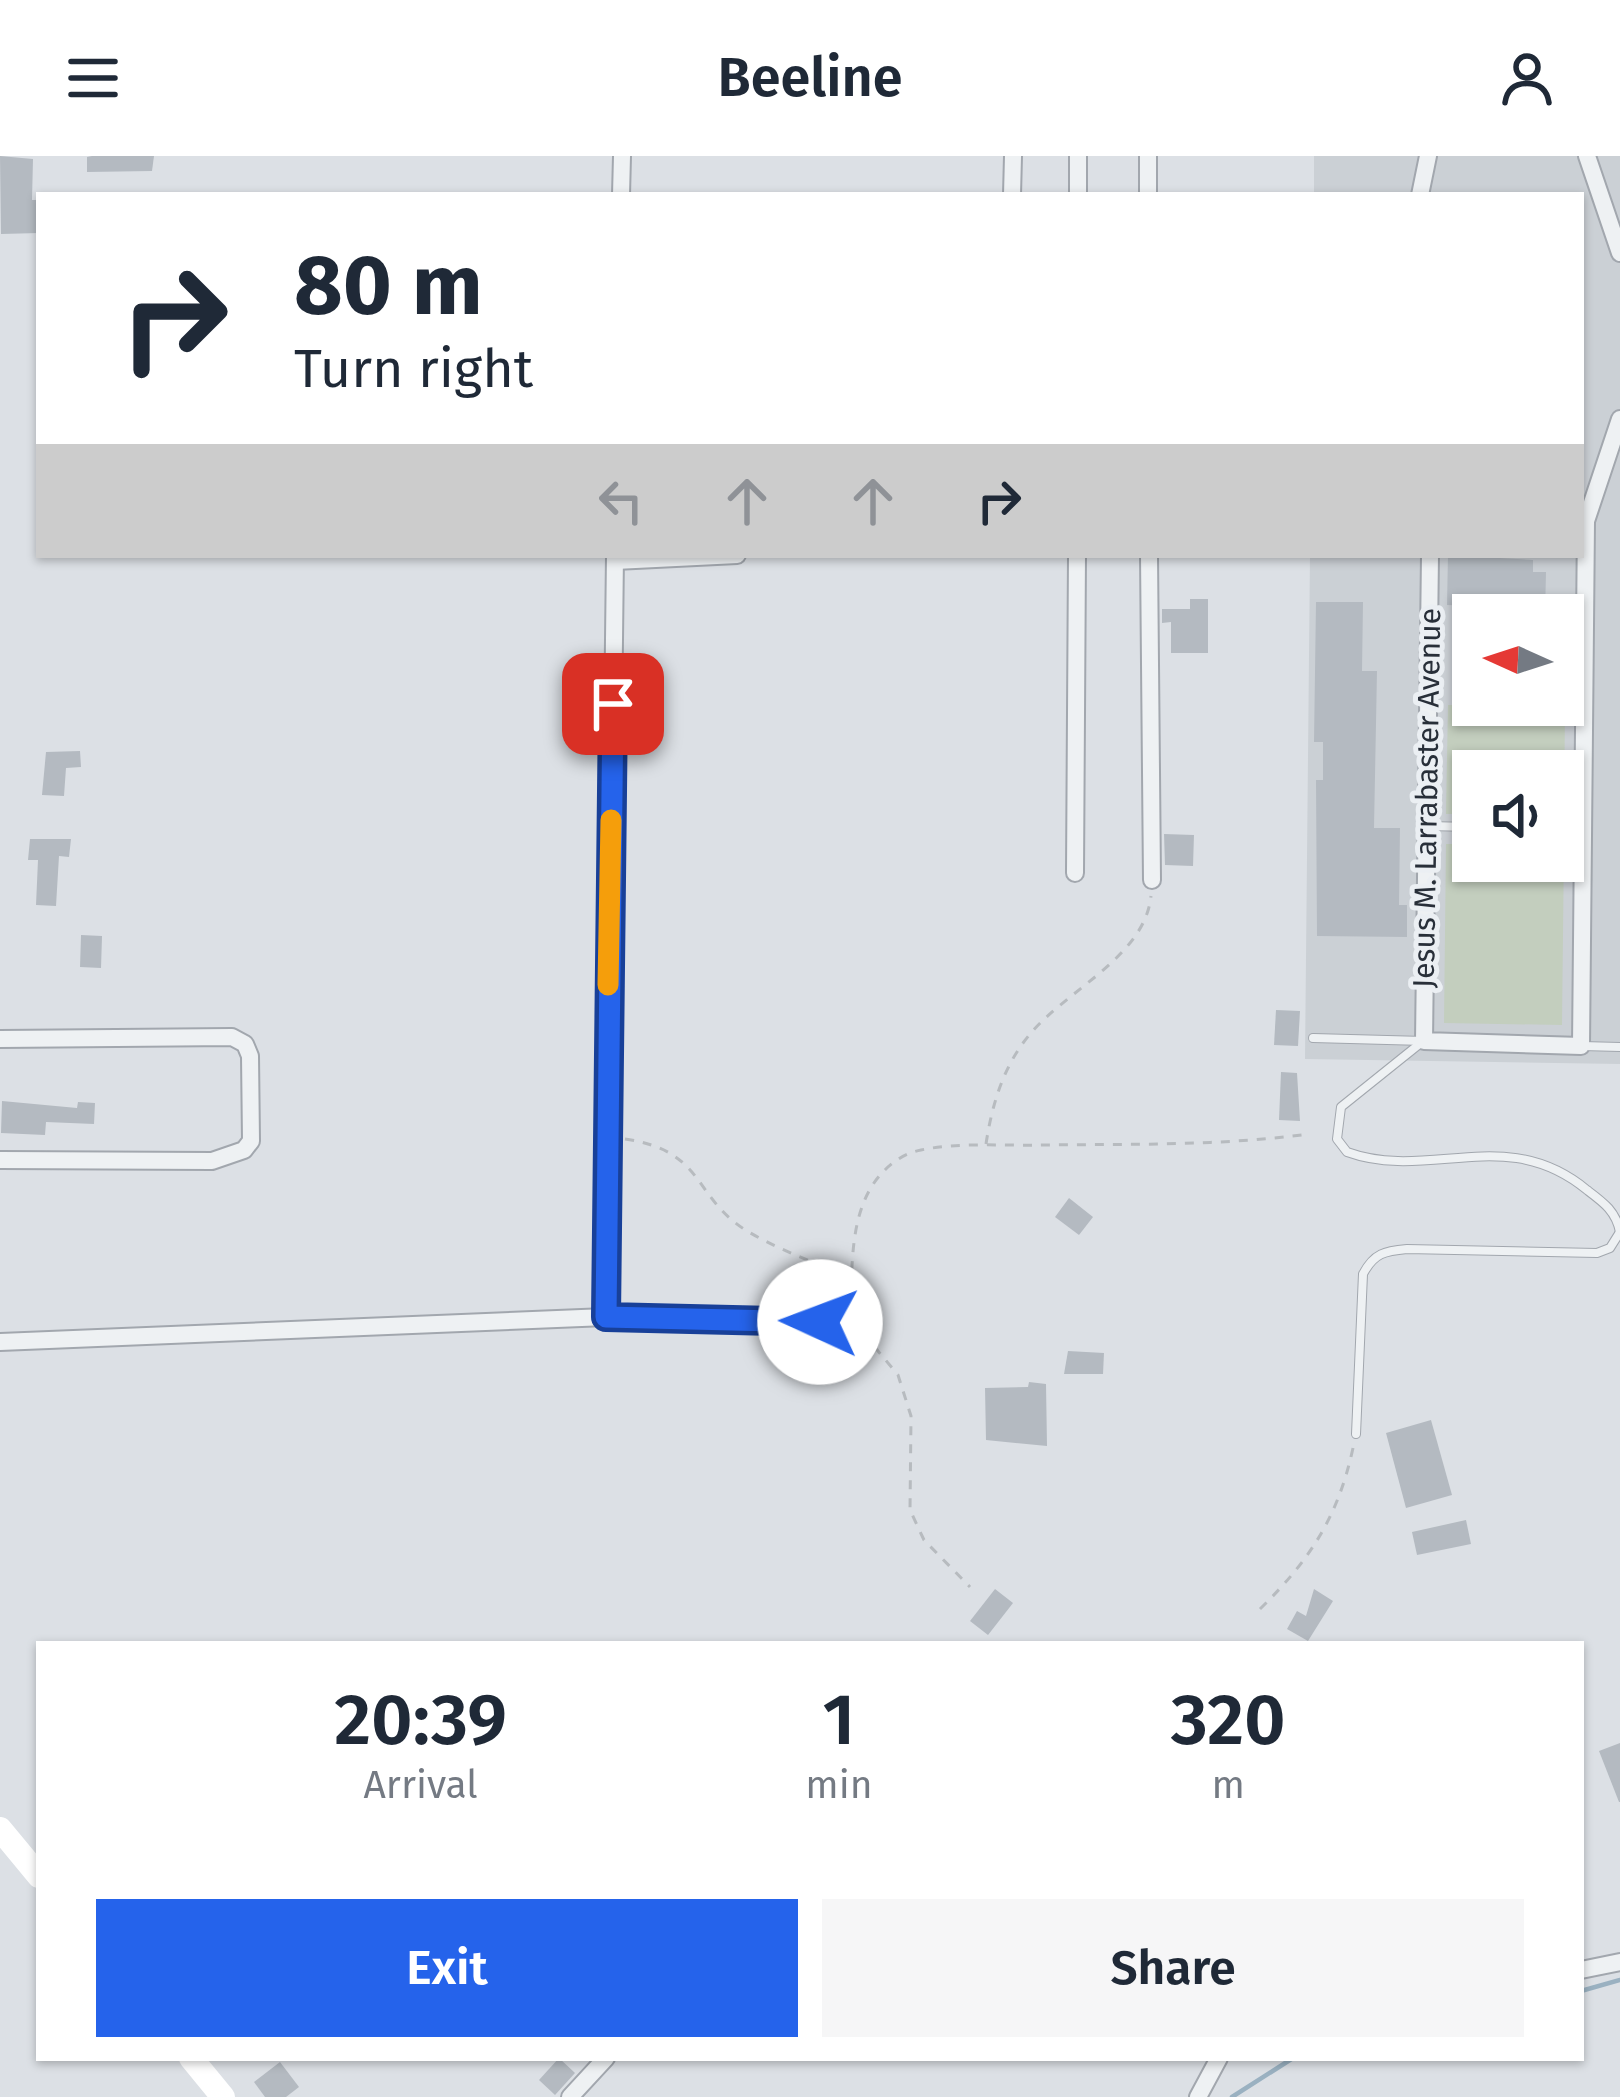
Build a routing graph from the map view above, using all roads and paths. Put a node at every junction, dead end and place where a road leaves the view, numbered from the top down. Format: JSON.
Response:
{"nodes":[{"id":1,"x":622,"y":156,"type":"edge"},
{"id":2,"x":1012,"y":156,"type":"edge"},
{"id":3,"x":1078,"y":156,"type":"edge"},
{"id":4,"x":1148,"y":156,"type":"edge"},
{"id":5,"x":1428,"y":156,"type":"edge"},
{"id":6,"x":1587,"y":156,"type":"edge"},
{"id":7,"x":622,"y":192,"type":"edge"},
{"id":8,"x":1012,"y":192,"type":"edge"},
{"id":9,"x":1078,"y":192,"type":"edge"},
{"id":10,"x":1148,"y":192,"type":"edge"},
{"id":11,"x":1421,"y":192,"type":"edge"},
{"id":12,"x":1620,"y":253,"type":"edge"},
{"id":13,"x":1620,"y":419,"type":"edge"},
{"id":14,"x":1584,"y":521,"type":"edge"},
{"id":15,"x":615,"y":558,"type":"edge"},
{"id":16,"x":1077,"y":558,"type":"edge"},
{"id":17,"x":1149,"y":558,"type":"edge"},
{"id":18,"x":1430,"y":558,"type":"edge"},
{"id":19,"x":1584,"y":558,"type":"edge"},
{"id":20,"x":1583,"y":750,"type":"edge"},
{"id":21,"x":1426,"y":826,"type":"junction"},
{"id":22,"x":1452,"y":827,"type":"edge"},
{"id":23,"x":1075,"y":873,"type":"dead end"},
{"id":24,"x":1152,"y":880,"type":"joint"},
{"id":25,"x":1583,"y":882,"type":"edge"},
{"id":26,"x":1312,"y":1038,"type":"dead end"},
{"id":27,"x":0,"y":1039,"type":"edge"},
{"id":28,"x":1424,"y":1041,"type":"junction"},
{"id":29,"x":1581,"y":1046,"type":"junction"},
{"id":30,"x":1620,"y":1047,"type":"edge"},
{"id":31,"x":1309,"y":1134,"type":"dead end"},
{"id":32,"x":607,"y":1137,"type":"junction"},
{"id":33,"x":986,"y":1146,"type":"junction"},
{"id":34,"x":0,"y":1160,"type":"edge"},
{"id":35,"x":1620,"y":1232,"type":"edge"},
{"id":36,"x":852,"y":1278,"type":"junction"},
{"id":37,"x":606,"y":1317,"type":"junction"},
{"id":38,"x":850,"y":1323,"type":"junction"},
{"id":39,"x":0,"y":1342,"type":"edge"},
{"id":40,"x":1356,"y":1434,"type":"joint"},
{"id":41,"x":970,"y":1587,"type":"dead end"},
{"id":42,"x":1260,"y":1609,"type":"dead end"},
{"id":43,"x":0,"y":1829,"type":"edge"},
{"id":44,"x":36,"y":1872,"type":"edge"},
{"id":45,"x":1620,"y":1962,"type":"edge"},
{"id":46,"x":1584,"y":1969,"type":"edge"},
{"id":47,"x":193,"y":2061,"type":"edge"},
{"id":48,"x":603,"y":2061,"type":"edge"},
{"id":49,"x":1218,"y":2061,"type":"edge"},
{"id":50,"x":223,"y":2097,"type":"edge"},
{"id":51,"x":570,"y":2097,"type":"edge"},
{"id":52,"x":1198,"y":2097,"type":"edge"}],
"edges":[{"from":1,"to":7,"type":"street"},
{"from":2,"to":8,"type":"street"},
{"from":3,"to":9,"type":"street"},
{"from":4,"to":10,"type":"street"},
{"from":5,"to":11,"type":"street"},
{"from":6,"to":12,"type":"street"},
{"from":13,"to":14,"type":"street"},
{"from":15,"to":32,"type":"street"},
{"from":16,"to":23,"type":"street"},
{"from":17,"to":24,"type":"street"},
{"from":18,"to":21,"type":"street","name":"Jesus M. Larrabaster Avenue"},
{"from":19,"to":20,"type":"street"},
{"from":21,"to":22,"type":"lane"},
{"from":21,"to":28,"type":"street","name":"Jesus M. Larrabaster Avenue"},
{"from":24,"to":33,"type":"path"},
{"from":25,"to":29,"type":"street"},
{"from":26,"to":28,"type":"lane"},
{"from":27,"to":34,"type":"street"},
{"from":28,"to":29,"type":"street"},
{"from":28,"to":35,"type":"lane"},
{"from":29,"to":30,"type":"lane"},
{"from":31,"to":33,"type":"path"},
{"from":32,"to":36,"type":"path"},
{"from":32,"to":37,"type":"street"},
{"from":33,"to":36,"type":"path"},
{"from":35,"to":40,"type":"lane"},
{"from":36,"to":38,"type":"path"},
{"from":37,"to":38,"type":"street"},
{"from":37,"to":39,"type":"street"},
{"from":38,"to":41,"type":"path"},
{"from":40,"to":42,"type":"path"},
{"from":43,"to":44,"type":"street"},
{"from":45,"to":46,"type":"street"},
{"from":47,"to":50,"type":"street"},
{"from":48,"to":51,"type":"street"},
{"from":49,"to":52,"type":"street"}]}
